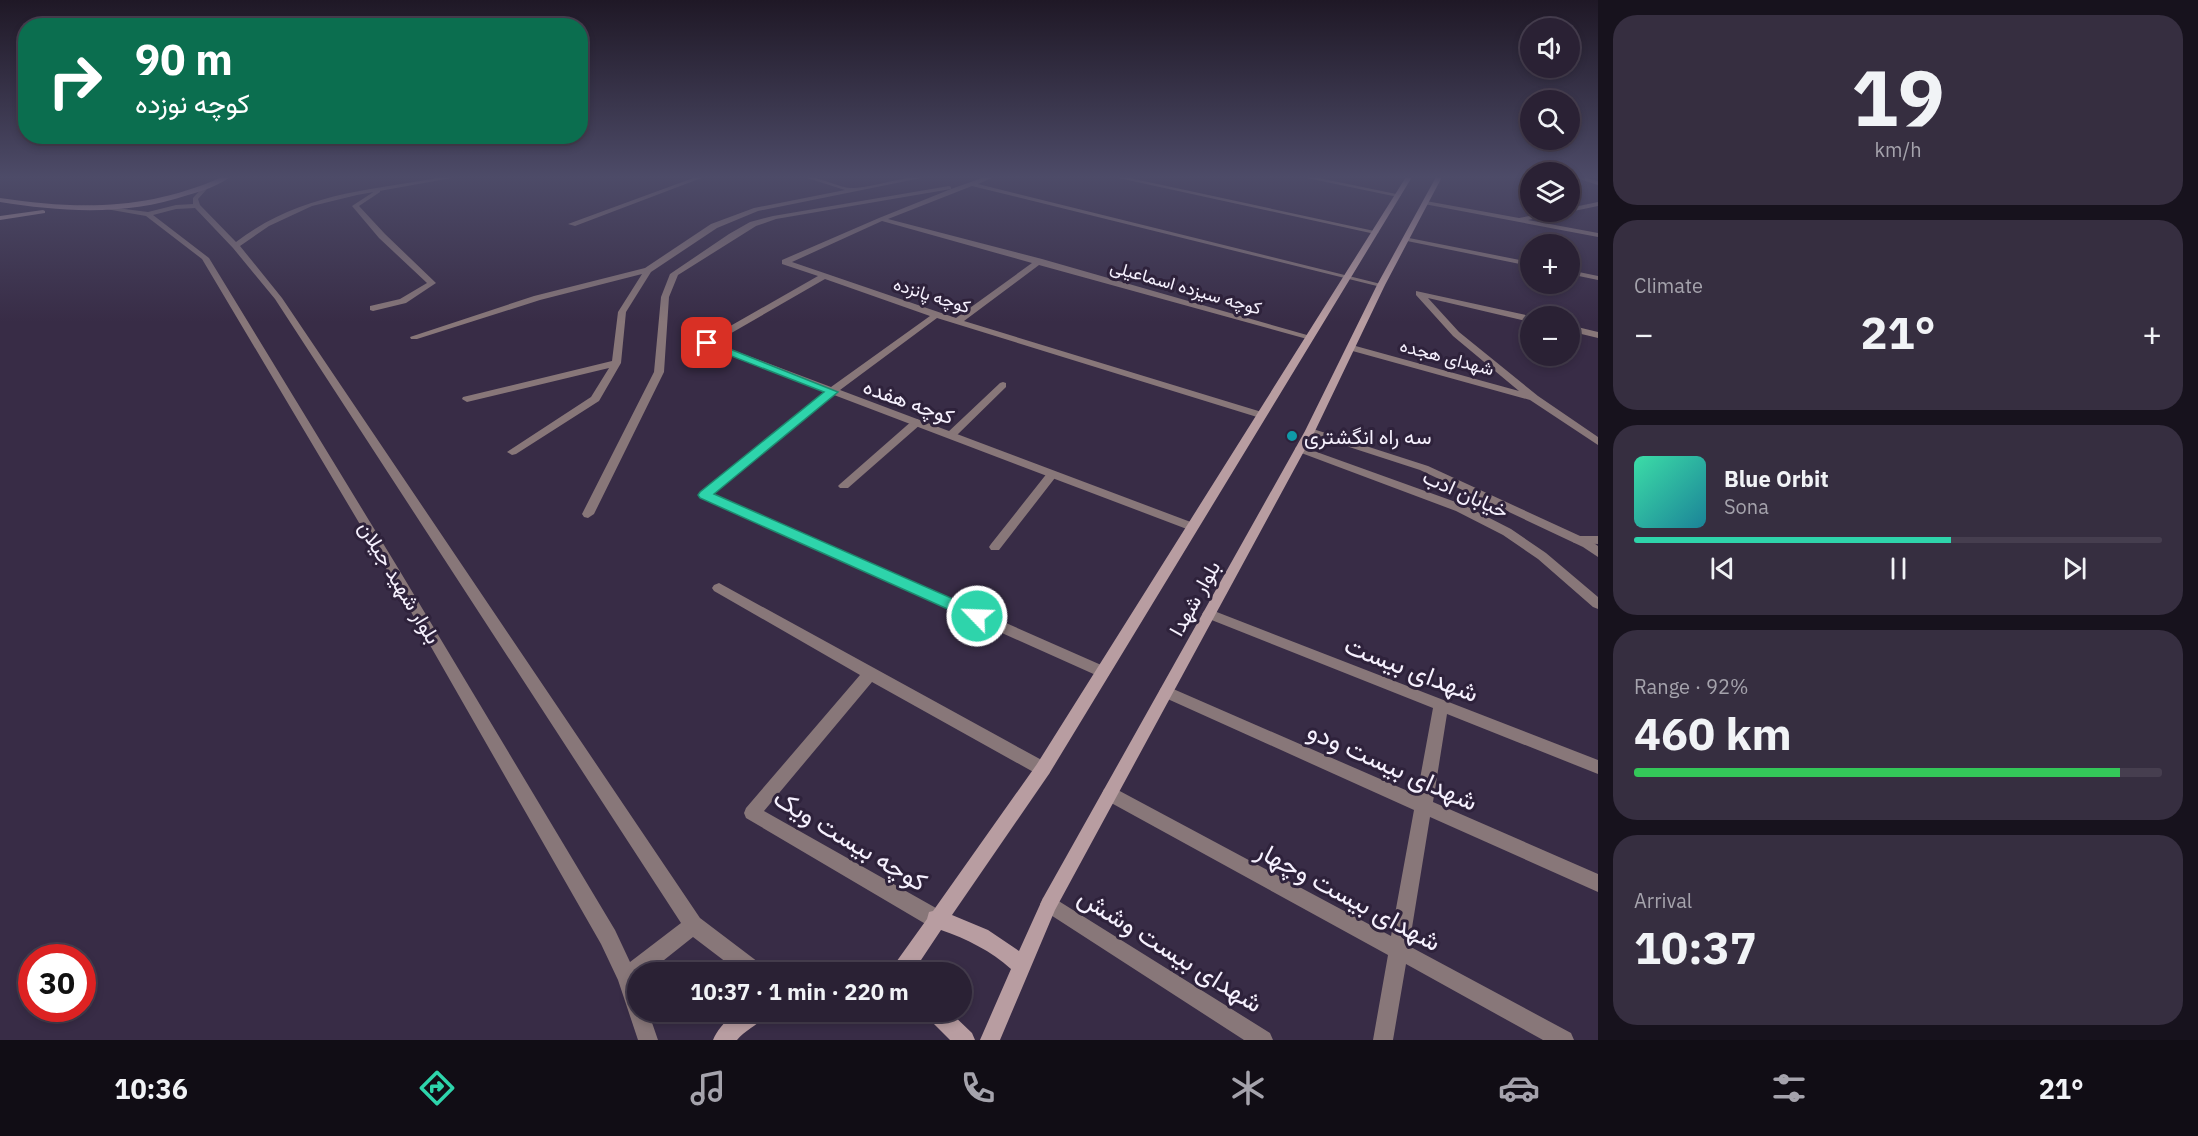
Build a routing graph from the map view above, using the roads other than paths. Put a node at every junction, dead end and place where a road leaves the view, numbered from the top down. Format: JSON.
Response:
{"nodes":[{"id":1,"x":163,"y":226,"type":"edge"},
{"id":2,"x":216,"y":226,"type":"edge"},
{"id":3,"x":264,"y":226,"type":"edge"},
{"id":4,"x":373,"y":226,"type":"edge"},
{"id":5,"x":715,"y":226,"type":"edge"},
{"id":6,"x":750,"y":226,"type":"edge"},
{"id":7,"x":867,"y":226,"type":"edge"},
{"id":8,"x":906,"y":226,"type":"edge"},
{"id":9,"x":1140,"y":226,"type":"edge"},
{"id":10,"x":1344,"y":226,"type":"edge"},
{"id":11,"x":1378,"y":226,"type":"edge"},
{"id":12,"x":1414,"y":226,"type":"edge"},
{"id":13,"x":1544,"y":226,"type":"edge"},
{"id":14,"x":1374,"y":232,"type":"junction"},
{"id":15,"x":1598,"y":236,"type":"edge"},
{"id":16,"x":1407,"y":240,"type":"junction"},
{"id":17,"x":236,"y":246,"type":"junction"},
{"id":18,"x":1039,"y":261,"type":"junction"},
{"id":19,"x":1520,"y":262,"type":"edge"},
{"id":20,"x":648,"y":270,"type":"junction"},
{"id":21,"x":1580,"y":274,"type":"edge"},
{"id":22,"x":825,"y":276,"type":"junction"},
{"id":23,"x":1346,"y":276,"type":"junction"},
{"id":24,"x":1598,"y":278,"type":"edge"},
{"id":25,"x":1381,"y":285,"type":"junction"},
{"id":26,"x":373,"y":308,"type":"dead end"},
{"id":27,"x":936,"y":315,"type":"junction"},
{"id":28,"x":1520,"y":317,"type":"edge"},
{"id":29,"x":957,"y":322,"type":"junction"},
{"id":30,"x":1580,"y":331,"type":"edge"},
{"id":31,"x":1598,"y":335,"type":"edge"},
{"id":32,"x":414,"y":337,"type":"dead end"},
{"id":33,"x":1310,"y":337,"type":"junction"},
{"id":34,"x":1352,"y":348,"type":"junction"},
{"id":35,"x":616,"y":363,"type":"junction"},
{"id":36,"x":1003,"y":385,"type":"dead end"},
{"id":37,"x":832,"y":392,"type":"junction"},
{"id":38,"x":1534,"y":398,"type":"junction"},
{"id":39,"x":467,"y":399,"type":"dead end"},
{"id":40,"x":1261,"y":415,"type":"junction"},
{"id":41,"x":917,"y":422,"type":"junction"},
{"id":42,"x":1310,"y":431,"type":"junction"},
{"id":43,"x":951,"y":435,"type":"junction"},
{"id":44,"x":1598,"y":442,"type":"edge"},
{"id":45,"x":1300,"y":449,"type":"junction"},
{"id":46,"x":512,"y":452,"type":"dead end"},
{"id":47,"x":1052,"y":474,"type":"junction"},
{"id":48,"x":844,"y":486,"type":"dead end"},
{"id":49,"x":588,"y":514,"type":"dead end"},
{"id":50,"x":1192,"y":527,"type":"junction"},
{"id":51,"x":1578,"y":540,"type":"junction"},
{"id":52,"x":1598,"y":540,"type":"edge"},
{"id":53,"x":995,"y":547,"type":"dead end"},
{"id":54,"x":1598,"y":553,"type":"edge"},
{"id":55,"x":718,"y":588,"type":"dead end"},
{"id":56,"x":1598,"y":604,"type":"edge"},
{"id":57,"x":1209,"y":614,"type":"junction"},
{"id":58,"x":1103,"y":672,"type":"junction"},
{"id":59,"x":870,"y":674,"type":"junction"},
{"id":60,"x":1166,"y":692,"type":"junction"},
{"id":61,"x":1441,"y":705,"type":"junction"},
{"id":62,"x":1598,"y":767,"type":"edge"},
{"id":63,"x":1043,"y":769,"type":"junction"},
{"id":64,"x":1110,"y":794,"type":"junction"},
{"id":65,"x":1424,"y":806,"type":"junction"},
{"id":66,"x":1598,"y":883,"type":"edge"},
{"id":67,"x":1049,"y":904,"type":"junction"},
{"id":68,"x":936,"y":919,"type":"junction"},
{"id":69,"x":693,"y":925,"type":"junction"},
{"id":70,"x":1398,"y":950,"type":"junction"},
{"id":71,"x":646,"y":962,"type":"edge"},
{"id":72,"x":742,"y":962,"type":"edge"},
{"id":73,"x":908,"y":962,"type":"edge"},
{"id":74,"x":1021,"y":965,"type":"junction"},
{"id":75,"x":627,"y":977,"type":"edge"},
{"id":76,"x":642,"y":1022,"type":"edge"},
{"id":77,"x":740,"y":1022,"type":"edge"},
{"id":78,"x":946,"y":1022,"type":"edge"},
{"id":79,"x":648,"y":1040,"type":"edge"},
{"id":80,"x":723,"y":1040,"type":"edge"},
{"id":81,"x":965,"y":1040,"type":"edge"},
{"id":82,"x":990,"y":1040,"type":"edge"},
{"id":83,"x":1263,"y":1040,"type":"edge"},
{"id":84,"x":1383,"y":1040,"type":"edge"},
{"id":85,"x":1564,"y":1040,"type":"edge"}],
"edges":[{"from":1,"to":75,"type":"street","name":"بلوار شهید جیلان"},
{"from":2,"to":17,"type":"street"},
{"from":3,"to":17,"type":"street"},
{"from":4,"to":26,"type":"street"},
{"from":5,"to":20,"type":"street"},
{"from":6,"to":49,"type":"street"},
{"from":7,"to":22,"type":"street","name":"کوچه پانزده"},
{"from":8,"to":18,"type":"street","name":"کوچه سیزده اسماعیلی"},
{"from":9,"to":23,"type":"street"},
{"from":10,"to":14,"type":"street"},
{"from":11,"to":14,"type":"main road","name":"بلوار شهدا"},
{"from":12,"to":16,"type":"main road","name":"بلوار شهدا"},
{"from":13,"to":15,"type":"street"},
{"from":14,"to":23,"type":"main road","name":"بلوار شهدا"},
{"from":16,"to":19,"type":"street"},
{"from":16,"to":25,"type":"main road","name":"بلوار شهدا"},
{"from":17,"to":69,"type":"street"},
{"from":18,"to":29,"type":"street"},
{"from":18,"to":33,"type":"street","name":"کوچه سیزده اسماعیلی"},
{"from":20,"to":32,"type":"street"},
{"from":20,"to":35,"type":"street"},
{"from":21,"to":24,"type":"street"},
{"from":22,"to":27,"type":"street","name":"کوچه پانزده"},
{"from":22,"to":37,"type":"street","name":"کوچه هفده"},
{"from":23,"to":25,"type":"street"},
{"from":23,"to":33,"type":"main road","name":"بلوار شهدا"},
{"from":25,"to":34,"type":"main road","name":"بلوار شهدا"},
{"from":27,"to":29,"type":"street","name":"کوچه پانزده"},
{"from":27,"to":37,"type":"street"},
{"from":28,"to":38,"type":"street"},
{"from":29,"to":40,"type":"street","name":"کوچه پانزده"},
{"from":30,"to":31,"type":"street"},
{"from":33,"to":40,"type":"main road","name":"بلوار شهدا"},
{"from":34,"to":38,"type":"street","name":"شهدای هجده"},
{"from":34,"to":42,"type":"main road","name":"بلوار شهدا"},
{"from":35,"to":39,"type":"street"},
{"from":35,"to":46,"type":"street"},
{"from":36,"to":43,"type":"street"},
{"from":37,"to":41,"type":"street","name":"کوچه هفده"},
{"from":37,"to":58,"type":"street"},
{"from":38,"to":44,"type":"street"},
{"from":40,"to":50,"type":"main road","name":"بلوار شهدا"},
{"from":41,"to":43,"type":"street","name":"کوچه هفده"},
{"from":41,"to":48,"type":"street"},
{"from":42,"to":45,"type":"main road","name":"بلوار شهدا"},
{"from":42,"to":51,"type":"street","name":"خیابان ادب"},
{"from":43,"to":47,"type":"street","name":"کوچه هفده"},
{"from":45,"to":56,"type":"street","name":"خیابان ادب"},
{"from":45,"to":57,"type":"main road","name":"بلوار شهدا"},
{"from":47,"to":50,"type":"street","name":"کوچه هفده"},
{"from":47,"to":53,"type":"street"},
{"from":50,"to":58,"type":"main road","name":"بلوار شهدا"},
{"from":51,"to":52,"type":"street"},
{"from":51,"to":54,"type":"street","name":"خیابان ادب"},
{"from":55,"to":59,"type":"street"},
{"from":57,"to":60,"type":"main road","name":"بلوار شهدا"},
{"from":57,"to":61,"type":"street","name":"شهدای بیست"},
{"from":58,"to":63,"type":"main road","name":"بلوار شهدا"},
{"from":59,"to":63,"type":"street"},
{"from":59,"to":68,"type":"street","name":"کوچه بیست ویک"},
{"from":60,"to":64,"type":"main road","name":"بلوار شهدا"},
{"from":60,"to":65,"type":"street","name":"شهدای بیست ودو"},
{"from":61,"to":62,"type":"street","name":"شهدای بیست"},
{"from":61,"to":65,"type":"street"},
{"from":63,"to":68,"type":"main road","name":"بلوار شهدا"},
{"from":64,"to":67,"type":"main road","name":"بلوار شهدا"},
{"from":64,"to":70,"type":"street","name":"شهدای بیست وچهار"},
{"from":65,"to":66,"type":"street","name":"شهدای بیست ودو"},
{"from":65,"to":70,"type":"street"},
{"from":67,"to":74,"type":"main road","name":"بلوار شهدا"},
{"from":67,"to":83,"type":"street","name":"شهدای بیست وشش"},
{"from":68,"to":73,"type":"main road","name":"بلوار شهدا"},
{"from":68,"to":74,"type":"main road"},
{"from":69,"to":71,"type":"street"},
{"from":69,"to":72,"type":"street"},
{"from":70,"to":84,"type":"street"},
{"from":70,"to":85,"type":"street","name":"شهدای بیست وچهار"},
{"from":74,"to":82,"type":"main road","name":"بلوار شهدا"},
{"from":76,"to":79,"type":"street","name":"بلوار شهید جیلان"},
{"from":77,"to":80,"type":"main road"},
{"from":78,"to":81,"type":"main road"}]}
